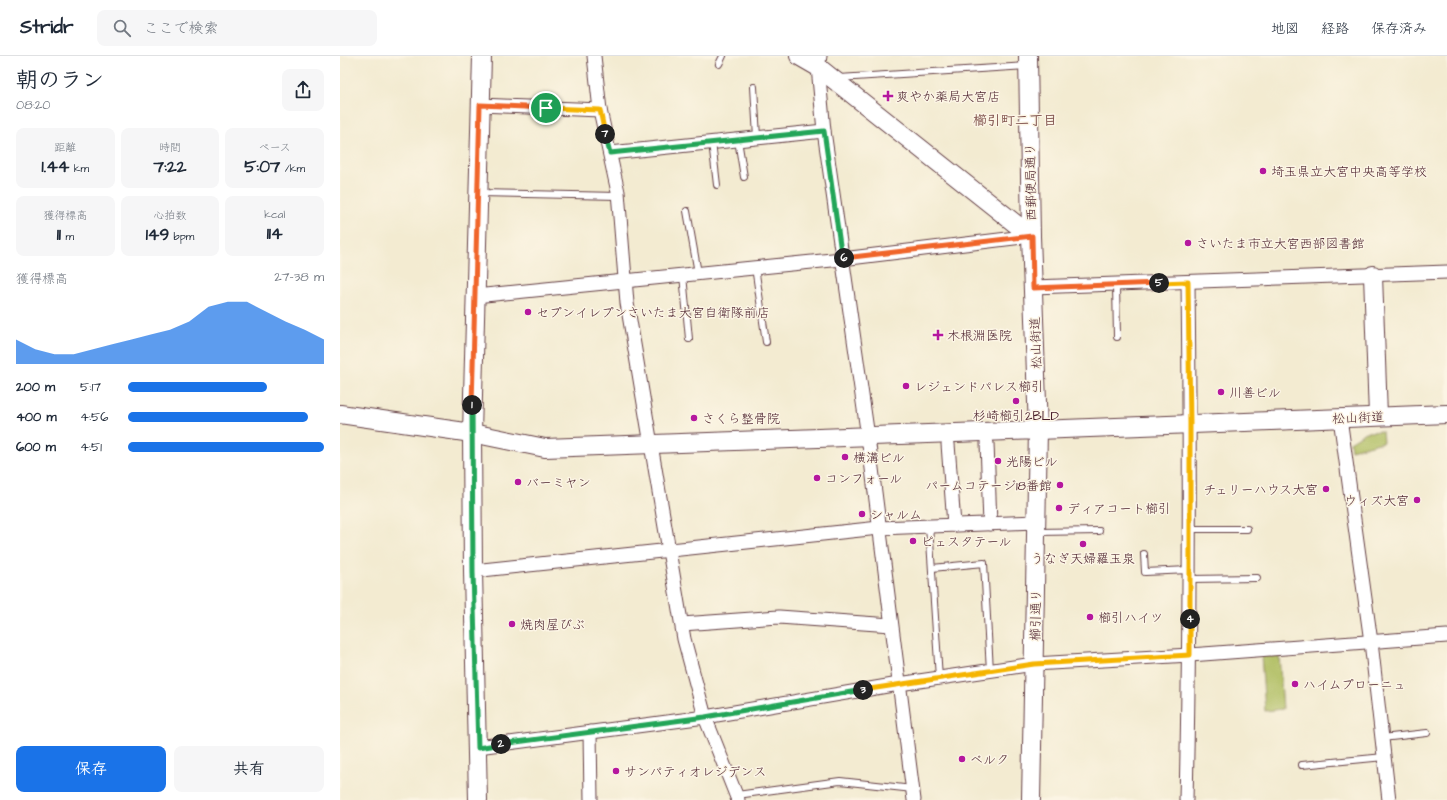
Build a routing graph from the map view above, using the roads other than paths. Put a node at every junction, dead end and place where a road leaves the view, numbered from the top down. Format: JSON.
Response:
{"nodes":[{"id":1,"x":482,"y":56,"type":"edge"},
{"id":2,"x":594,"y":56,"type":"edge"},
{"id":3,"x":723,"y":56,"type":"edge"},
{"id":4,"x":799,"y":56,"type":"edge"},
{"id":5,"x":1028,"y":61,"type":"edge"},
{"id":6,"x":819,"y":62,"type":"edge"},
{"id":7,"x":719,"y":64,"type":"dead end"},
{"id":8,"x":834,"y":79,"type":"junction"},
{"id":9,"x":754,"y":87,"type":"dead end"},
{"id":10,"x":480,"y":105,"type":"junction"},
{"id":11,"x":600,"y":110,"type":"junction"},
{"id":12,"x":824,"y":131,"type":"junction"},
{"id":13,"x":757,"y":138,"type":"junction"},
{"id":14,"x":738,"y":140,"type":"junction"},
{"id":15,"x":712,"y":142,"type":"junction"},
{"id":16,"x":610,"y":153,"type":"junction"},
{"id":17,"x":744,"y":177,"type":"dead end"},
{"id":18,"x":717,"y":185,"type":"dead end"},
{"id":19,"x":478,"y":193,"type":"junction"},
{"id":20,"x":618,"y":196,"type":"junction"},
{"id":21,"x":687,"y":211,"type":"dead end"},
{"id":22,"x":1032,"y":236,"type":"junction"},
{"id":23,"x":842,"y":259,"type":"junction"},
{"id":24,"x":755,"y":267,"type":"junction"},
{"id":25,"x":1447,"y":272,"type":"edge"},
{"id":26,"x":698,"y":273,"type":"junction"},
{"id":27,"x":683,"y":275,"type":"junction"},
{"id":28,"x":1373,"y":275,"type":"junction"},
{"id":29,"x":625,"y":280,"type":"junction"},
{"id":30,"x":1188,"y":282,"type":"junction"},
{"id":31,"x":1116,"y":284,"type":"junction"},
{"id":32,"x":1033,"y":288,"type":"junction"},
{"id":33,"x":475,"y":296,"type":"junction"},
{"id":34,"x":1116,"y":337,"type":"dead end"},
{"id":35,"x":688,"y":339,"type":"dead end"},
{"id":36,"x":766,"y":342,"type":"dead end"},
{"id":37,"x":340,"y":414,"type":"edge"},
{"id":38,"x":1447,"y":414,"type":"edge"},
{"id":39,"x":1378,"y":416,"type":"junction"},
{"id":40,"x":1340,"y":418,"type":"junction"},
{"id":41,"x":1190,"y":424,"type":"junction"},
{"id":42,"x":1038,"y":430,"type":"junction"},
{"id":43,"x":472,"y":434,"type":"junction"},
{"id":44,"x":868,"y":437,"type":"junction"},
{"id":45,"x":987,"y":443,"type":"dead end"},
{"id":46,"x":650,"y":444,"type":"junction"},
{"id":47,"x":948,"y":444,"type":"dead end"},
{"id":48,"x":990,"y":524,"type":"junction"},
{"id":49,"x":954,"y":525,"type":"junction"},
{"id":50,"x":929,"y":526,"type":"junction"},
{"id":51,"x":1036,"y":527,"type":"junction"},
{"id":52,"x":879,"y":528,"type":"junction"},
{"id":53,"x":1190,"y":529,"type":"junction"},
{"id":54,"x":1247,"y":529,"type":"dead end"},
{"id":55,"x":1099,"y":531,"type":"dead end"},
{"id":56,"x":668,"y":551,"type":"junction"},
{"id":57,"x":1144,"y":554,"type":"dead end"},
{"id":58,"x":932,"y":568,"type":"junction"},
{"id":59,"x":473,"y":572,"type":"junction"},
{"id":60,"x":1190,"y":574,"type":"junction"},
{"id":61,"x":1257,"y":578,"type":"dead end"},
{"id":62,"x":682,"y":624,"type":"junction"},
{"id":63,"x":891,"y":625,"type":"junction"},
{"id":64,"x":1447,"y":636,"type":"edge"},
{"id":65,"x":1371,"y":642,"type":"junction"},
{"id":66,"x":1190,"y":655,"type":"junction"},
{"id":67,"x":1034,"y":664,"type":"junction"},
{"id":68,"x":990,"y":671,"type":"junction"},
{"id":69,"x":940,"y":678,"type":"junction"},
{"id":70,"x":899,"y":684,"type":"junction"},
{"id":71,"x":705,"y":717,"type":"junction"},
{"id":72,"x":590,"y":732,"type":"junction"},
{"id":73,"x":1427,"y":733,"type":"dead end"},
{"id":74,"x":1382,"y":738,"type":"junction"},
{"id":75,"x":478,"y":748,"type":"junction"},
{"id":76,"x":1384,"y":757,"type":"junction"},
{"id":77,"x":1302,"y":764,"type":"dead end"},
{"id":78,"x":914,"y":794,"type":"edge"},
{"id":79,"x":738,"y":798,"type":"edge"},
{"id":80,"x":478,"y":800,"type":"edge"},
{"id":81,"x":591,"y":800,"type":"edge"},
{"id":82,"x":1031,"y":800,"type":"edge"},
{"id":83,"x":1186,"y":800,"type":"edge"},
{"id":84,"x":1390,"y":800,"type":"edge"}],
"edges":[{"from":1,"to":10,"type":"street"},
{"from":2,"to":11,"type":"street"},
{"from":3,"to":7,"type":"lane"},
{"from":4,"to":6,"type":"street"},
{"from":5,"to":8,"type":"lane"},
{"from":5,"to":22,"type":"street","name":"西郵便局通り"},
{"from":6,"to":8,"type":"street"},
{"from":6,"to":12,"type":"street"},
{"from":8,"to":22,"type":"street"},
{"from":9,"to":13,"type":"lane"},
{"from":10,"to":11,"type":"street"},
{"from":10,"to":19,"type":"street"},
{"from":11,"to":16,"type":"street"},
{"from":12,"to":13,"type":"street"},
{"from":12,"to":23,"type":"street"},
{"from":13,"to":14,"type":"street"},
{"from":14,"to":15,"type":"street"},
{"from":14,"to":17,"type":"lane"},
{"from":15,"to":16,"type":"street"},
{"from":15,"to":18,"type":"lane"},
{"from":16,"to":20,"type":"street"},
{"from":19,"to":20,"type":"lane"},
{"from":19,"to":33,"type":"street"},
{"from":20,"to":29,"type":"street"},
{"from":21,"to":26,"type":"lane"},
{"from":22,"to":23,"type":"street"},
{"from":22,"to":32,"type":"street","name":"松山街道"},
{"from":23,"to":24,"type":"street"},
{"from":23,"to":44,"type":"street"},
{"from":24,"to":26,"type":"street"},
{"from":24,"to":36,"type":"lane"},
{"from":25,"to":28,"type":"street"},
{"from":26,"to":27,"type":"street"},
{"from":27,"to":29,"type":"street"},
{"from":27,"to":35,"type":"lane"},
{"from":28,"to":30,"type":"street"},
{"from":28,"to":39,"type":"street"},
{"from":29,"to":33,"type":"street"},
{"from":29,"to":46,"type":"street"},
{"from":30,"to":31,"type":"street"},
{"from":30,"to":41,"type":"street"},
{"from":31,"to":32,"type":"street"},
{"from":31,"to":34,"type":"lane"},
{"from":32,"to":42,"type":"street","name":"松山街道"},
{"from":33,"to":43,"type":"street"},
{"from":37,"to":43,"type":"street"},
{"from":38,"to":39,"type":"street","name":"松山街道"},
{"from":39,"to":40,"type":"street","name":"松山街道"},
{"from":40,"to":41,"type":"street","name":"松山街道"},
{"from":40,"to":65,"type":"street"},
{"from":41,"to":42,"type":"street","name":"松山街道"},
{"from":41,"to":53,"type":"street"},
{"from":42,"to":44,"type":"street"},
{"from":42,"to":51,"type":"street","name":"櫛引通り"},
{"from":43,"to":46,"type":"street"},
{"from":43,"to":59,"type":"street"},
{"from":44,"to":46,"type":"street"},
{"from":44,"to":52,"type":"street"},
{"from":45,"to":48,"type":"street"},
{"from":46,"to":56,"type":"street"},
{"from":47,"to":49,"type":"street"},
{"from":48,"to":49,"type":"street"},
{"from":48,"to":51,"type":"street"},
{"from":49,"to":50,"type":"street"},
{"from":50,"to":52,"type":"street"},
{"from":50,"to":58,"type":"lane"},
{"from":51,"to":55,"type":"lane"},
{"from":51,"to":67,"type":"street","name":"櫛引通り"},
{"from":52,"to":56,"type":"street"},
{"from":52,"to":63,"type":"street"},
{"from":53,"to":54,"type":"lane"},
{"from":53,"to":60,"type":"street"},
{"from":56,"to":59,"type":"street"},
{"from":56,"to":62,"type":"street"},
{"from":57,"to":60,"type":"lane"},
{"from":58,"to":68,"type":"lane"},
{"from":58,"to":69,"type":"lane"},
{"from":59,"to":75,"type":"street"},
{"from":60,"to":61,"type":"lane"},
{"from":60,"to":66,"type":"street"},
{"from":62,"to":63,"type":"street"},
{"from":62,"to":71,"type":"street"},
{"from":63,"to":70,"type":"street"},
{"from":64,"to":65,"type":"street"},
{"from":65,"to":66,"type":"street"},
{"from":65,"to":74,"type":"street"},
{"from":66,"to":67,"type":"street"},
{"from":66,"to":83,"type":"street"},
{"from":67,"to":68,"type":"street"},
{"from":67,"to":82,"type":"street","name":"櫛引通り"},
{"from":68,"to":69,"type":"street"},
{"from":69,"to":70,"type":"street"},
{"from":70,"to":71,"type":"street"},
{"from":70,"to":78,"type":"street"},
{"from":71,"to":72,"type":"street"},
{"from":71,"to":79,"type":"street"},
{"from":72,"to":75,"type":"street"},
{"from":72,"to":81,"type":"street"},
{"from":73,"to":74,"type":"lane"},
{"from":74,"to":76,"type":"street"},
{"from":75,"to":80,"type":"street"},
{"from":76,"to":77,"type":"lane"},
{"from":76,"to":84,"type":"street"},
{"from":78,"to":79,"type":"lane"}]}
